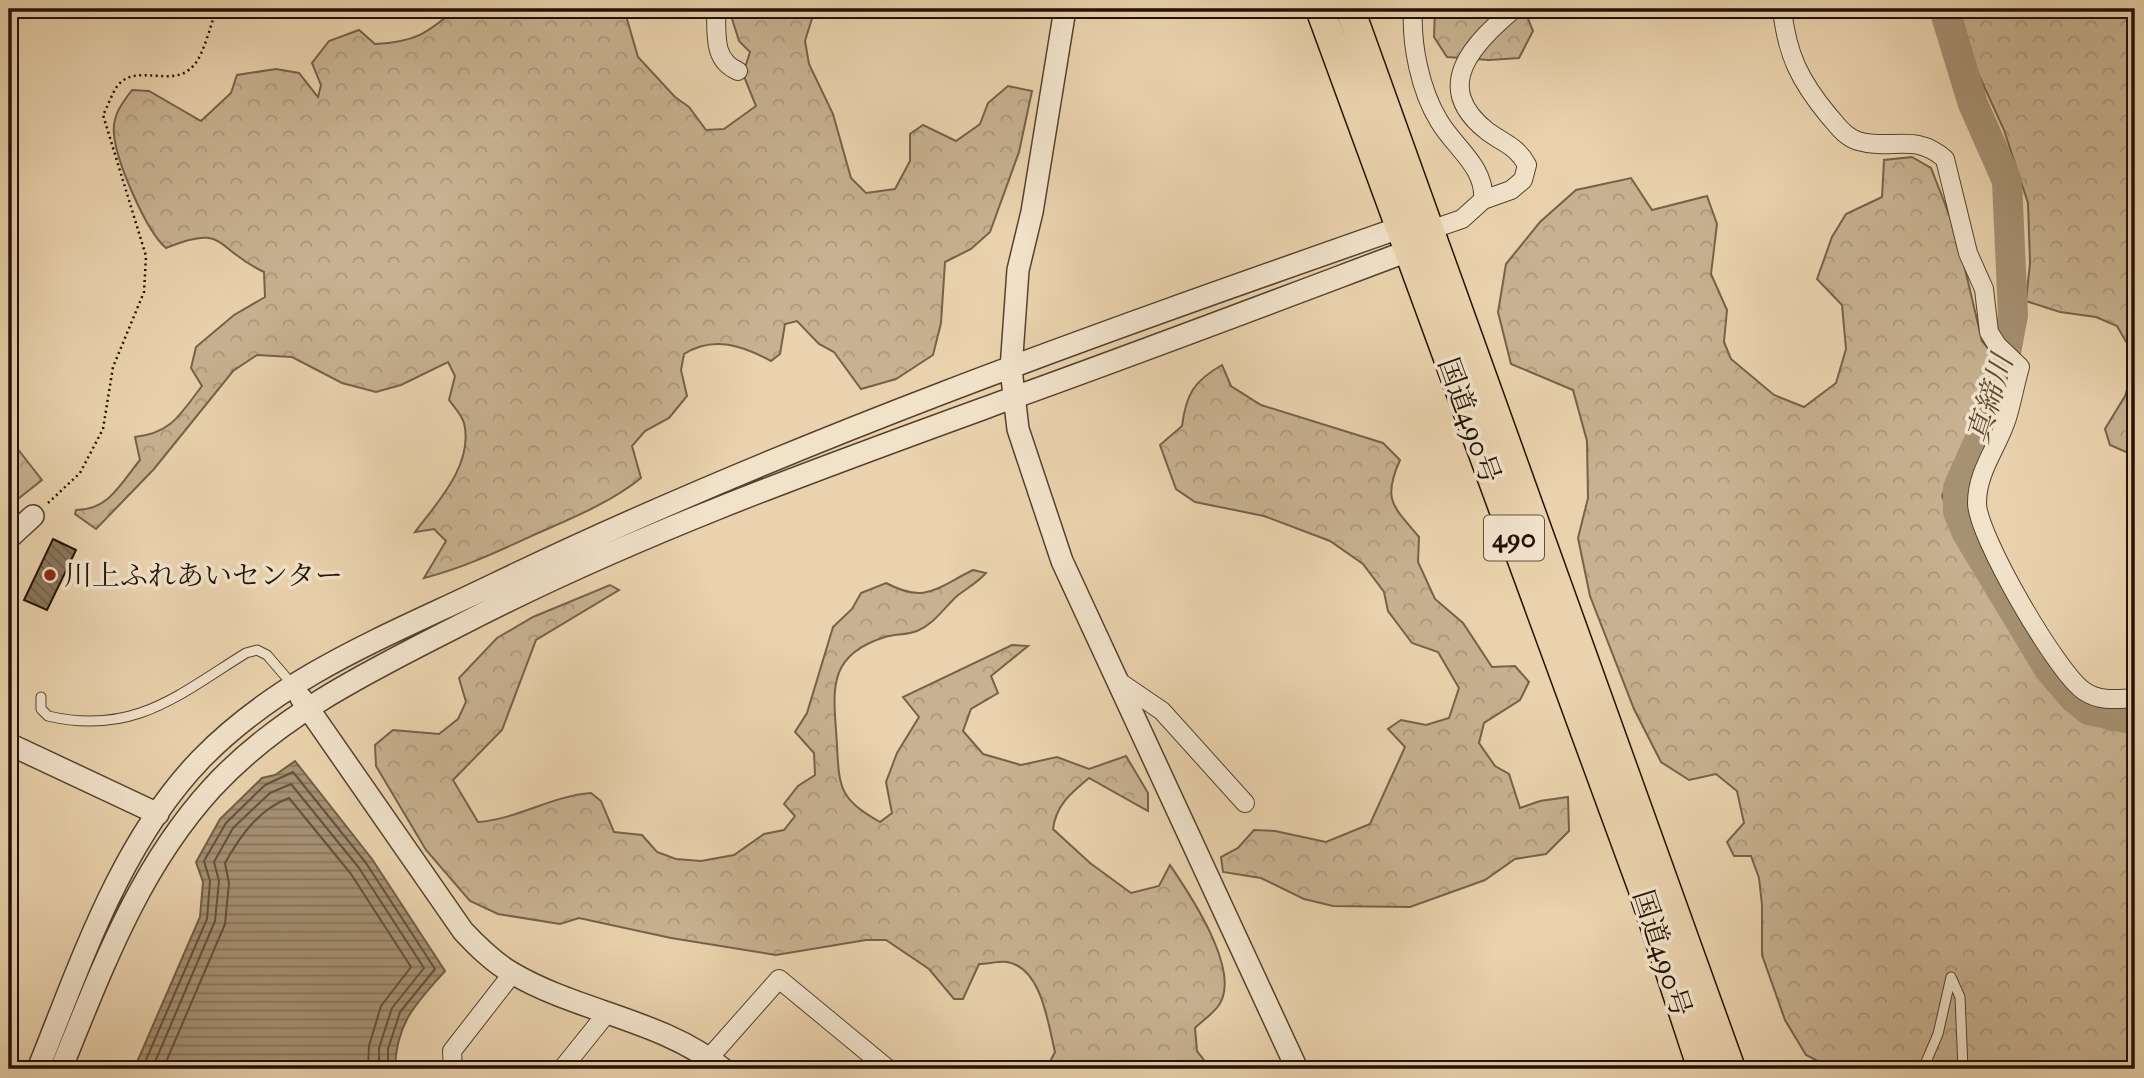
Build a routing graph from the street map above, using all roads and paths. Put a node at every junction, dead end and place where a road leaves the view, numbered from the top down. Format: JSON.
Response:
{"nodes":[{"id":1,"x":216,"y":9,"type":"edge"},
{"id":2,"x":716,"y":9,"type":"edge"},
{"id":3,"x":1065,"y":9,"type":"edge"},
{"id":4,"x":1320,"y":9,"type":"edge"},
{"id":5,"x":1350,"y":9,"type":"edge"},
{"id":6,"x":1514,"y":9,"type":"edge"},
{"id":7,"x":1782,"y":9,"type":"edge"},
{"id":8,"x":1411,"y":12,"type":"edge"},
{"id":9,"x":738,"y":72,"type":"dead end"},
{"id":10,"x":1483,"y":200,"type":"junction"},
{"id":11,"x":1430,"y":230,"type":"junction"},
{"id":12,"x":1404,"y":239,"type":"junction"},
{"id":13,"x":1011,"y":369,"type":"junction"},
{"id":14,"x":1013,"y":398,"type":"junction"},
{"id":15,"x":33,"y":516,"type":"joint"},
{"id":16,"x":9,"y":538,"type":"edge"},
{"id":17,"x":1118,"y":681,"type":"junction"},
{"id":18,"x":292,"y":684,"type":"junction"},
{"id":19,"x":41,"y":697,"type":"dead end"},
{"id":20,"x":2135,"y":698,"type":"edge"},
{"id":21,"x":308,"y":707,"type":"junction"},
{"id":22,"x":9,"y":744,"type":"edge"},
{"id":23,"x":1245,"y":803,"type":"dead end"},
{"id":24,"x":158,"y":814,"type":"junction"},
{"id":25,"x":512,"y":974,"type":"junction"},
{"id":26,"x":607,"y":1013,"type":"junction"},
{"id":27,"x":710,"y":1065,"type":"edge"},
{"id":28,"x":38,"y":1069,"type":"edge"},
{"id":29,"x":61,"y":1069,"type":"edge"},
{"id":30,"x":453,"y":1069,"type":"edge"},
{"id":31,"x":562,"y":1069,"type":"edge"},
{"id":32,"x":888,"y":1069,"type":"edge"},
{"id":33,"x":1297,"y":1069,"type":"edge"},
{"id":34,"x":1702,"y":1069,"type":"edge"},
{"id":35,"x":1731,"y":1069,"type":"edge"},
{"id":36,"x":1923,"y":1069,"type":"edge"},
{"id":37,"x":1964,"y":1069,"type":"edge"}],
"edges":[{"from":1,"to":15,"type":"path"},
{"from":2,"to":9,"type":"street"},
{"from":3,"to":13,"type":"street"},
{"from":4,"to":12,"type":"highway","name":"国道490号","number":"490"},
{"from":5,"to":11,"type":"highway","name":"国道490号","number":"490"},
{"from":6,"to":10,"type":"street"},
{"from":7,"to":20,"type":"street"},
{"from":8,"to":10,"type":"street"},
{"from":10,"to":11,"type":"street"},
{"from":11,"to":12,"type":"street"},
{"from":11,"to":35,"type":"highway","name":"国道490号","number":"490"},
{"from":12,"to":13,"type":"street"},
{"from":12,"to":14,"type":"street"},
{"from":12,"to":34,"type":"highway","name":"国道490号","number":"490"},
{"from":13,"to":14,"type":"street"},
{"from":13,"to":18,"type":"street"},
{"from":14,"to":17,"type":"street"},
{"from":14,"to":21,"type":"street"},
{"from":15,"to":16,"type":"street"},
{"from":17,"to":23,"type":"street"},
{"from":17,"to":33,"type":"street"},
{"from":18,"to":19,"type":"lane"},
{"from":18,"to":21,"type":"street"},
{"from":18,"to":24,"type":"street"},
{"from":21,"to":25,"type":"street"},
{"from":21,"to":29,"type":"street"},
{"from":22,"to":24,"type":"street"},
{"from":24,"to":28,"type":"street"},
{"from":25,"to":26,"type":"street"},
{"from":25,"to":30,"type":"street"},
{"from":26,"to":27,"type":"street"},
{"from":26,"to":31,"type":"street"},
{"from":27,"to":32,"type":"street"},
{"from":36,"to":37,"type":"lane"}]}
